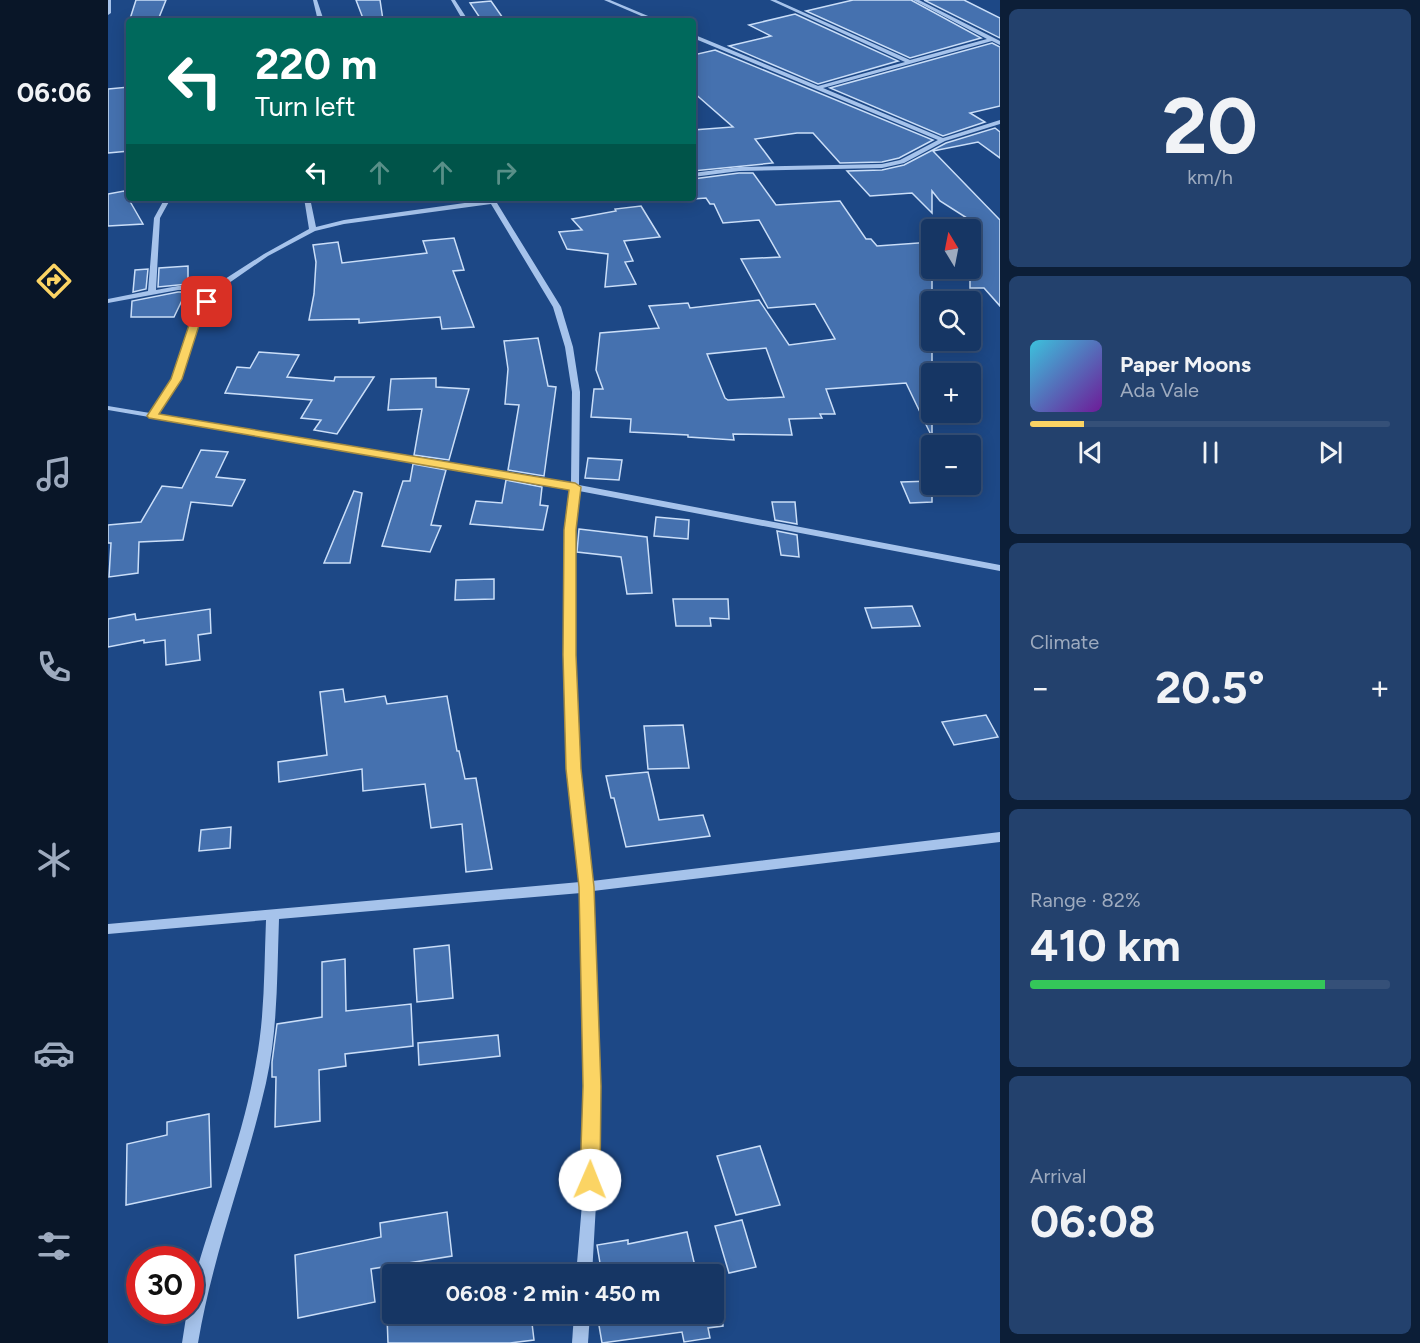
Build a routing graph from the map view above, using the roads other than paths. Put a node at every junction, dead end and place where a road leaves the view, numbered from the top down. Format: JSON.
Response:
{"nodes":[{"id":1,"x":109,"y":0,"type":"edge"},
{"id":2,"x":315,"y":0,"type":"edge"},
{"id":3,"x":453,"y":0,"type":"edge"},
{"id":4,"x":606,"y":0,"type":"edge"},
{"id":5,"x":772,"y":0,"type":"edge"},
{"id":6,"x":915,"y":0,"type":"edge"},
{"id":7,"x":108,"y":13,"type":"edge"},
{"id":8,"x":320,"y":18,"type":"edge"},
{"id":9,"x":466,"y":18,"type":"edge"},
{"id":10,"x":650,"y":18,"type":"edge"},
{"id":11,"x":696,"y":37,"type":"edge"},
{"id":12,"x":992,"y":39,"type":"junction"},
{"id":13,"x":1000,"y":43,"type":"edge"},
{"id":14,"x":910,"y":62,"type":"junction"},
{"id":15,"x":820,"y":87,"type":"junction"},
{"id":16,"x":1000,"y":122,"type":"edge"},
{"id":17,"x":943,"y":140,"type":"junction"},
{"id":18,"x":696,"y":175,"type":"edge"},
{"id":19,"x":166,"y":201,"type":"edge"},
{"id":20,"x":308,"y":201,"type":"edge"},
{"id":21,"x":493,"y":201,"type":"joint"},
{"id":22,"x":313,"y":230,"type":"junction"},
{"id":23,"x":216,"y":288,"type":"junction"},
{"id":24,"x":152,"y":292,"type":"junction"},
{"id":25,"x":108,"y":301,"type":"edge"},
{"id":26,"x":108,"y":408,"type":"edge"},
{"id":27,"x":152,"y":416,"type":"junction"},
{"id":28,"x":575,"y":487,"type":"junction"},
{"id":29,"x":1000,"y":568,"type":"edge"},
{"id":30,"x":1000,"y":837,"type":"edge"},
{"id":31,"x":586,"y":887,"type":"junction"},
{"id":32,"x":273,"y":914,"type":"junction"},
{"id":33,"x":108,"y":929,"type":"edge"},
{"id":34,"x":585,"y":1264,"type":"edge"},
{"id":35,"x":581,"y":1324,"type":"edge"},
{"id":36,"x":190,"y":1343,"type":"edge"},
{"id":37,"x":580,"y":1343,"type":"edge"}],
"edges":[{"from":1,"to":7,"type":"street"},
{"from":2,"to":8,"type":"street"},
{"from":3,"to":9,"type":"street"},
{"from":4,"to":10,"type":"street"},
{"from":5,"to":14,"type":"street"},
{"from":6,"to":12,"type":"street"},
{"from":11,"to":15,"type":"street"},
{"from":12,"to":13,"type":"street"},
{"from":12,"to":14,"type":"street"},
{"from":14,"to":15,"type":"street"},
{"from":15,"to":17,"type":"street"},
{"from":16,"to":17,"type":"street"},
{"from":17,"to":18,"type":"street"},
{"from":19,"to":24,"type":"street"},
{"from":20,"to":22,"type":"street"},
{"from":21,"to":22,"type":"street"},
{"from":21,"to":28,"type":"street"},
{"from":22,"to":23,"type":"street"},
{"from":23,"to":24,"type":"street"},
{"from":23,"to":27,"type":"street"},
{"from":24,"to":25,"type":"street"},
{"from":26,"to":27,"type":"street"},
{"from":27,"to":28,"type":"street"},
{"from":28,"to":29,"type":"street"},
{"from":28,"to":31,"type":"street"},
{"from":30,"to":31,"type":"street"},
{"from":31,"to":32,"type":"street"},
{"from":31,"to":34,"type":"street"},
{"from":32,"to":33,"type":"street"},
{"from":32,"to":36,"type":"street"},
{"from":35,"to":37,"type":"street"}]}
